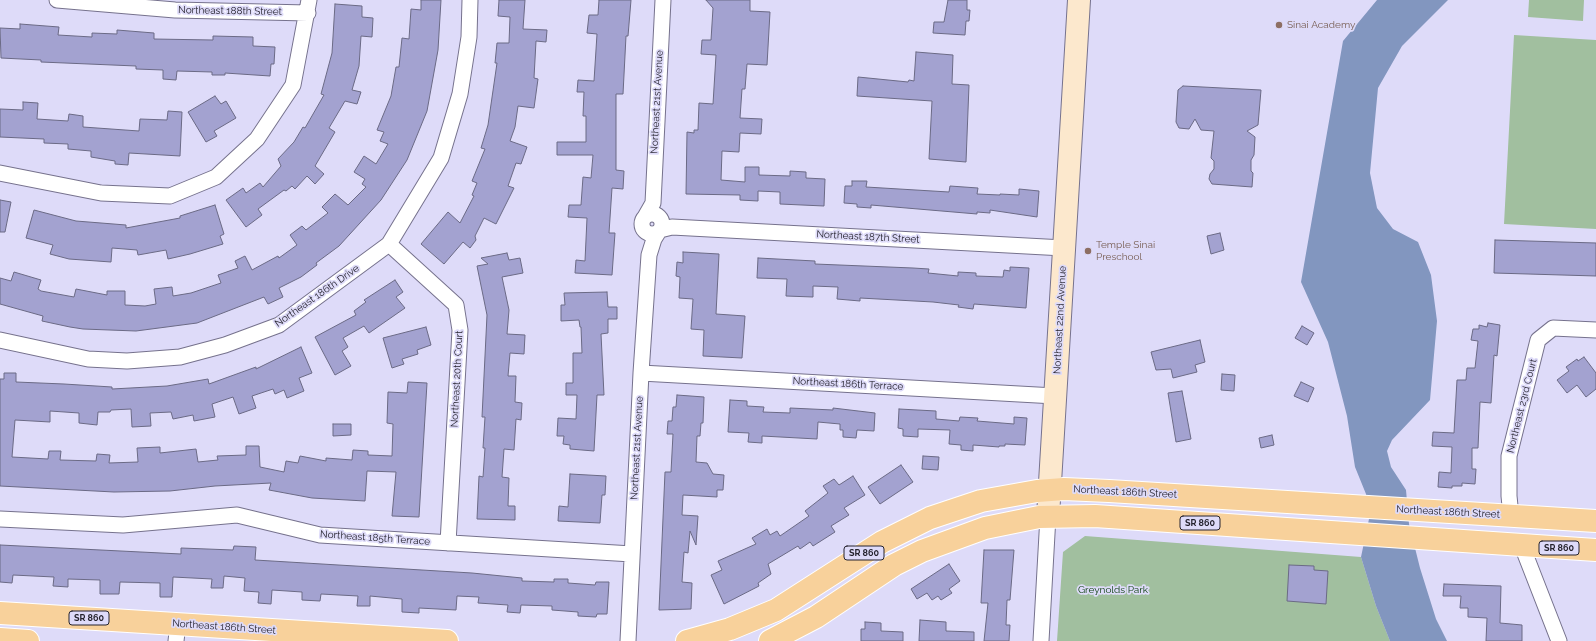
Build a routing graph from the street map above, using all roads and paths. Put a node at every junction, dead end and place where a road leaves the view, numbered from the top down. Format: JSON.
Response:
{"nodes":[{"id":1,"x":57,"y":0,"type":"edge"},
{"id":2,"x":470,"y":0,"type":"edge"},
{"id":3,"x":663,"y":0,"type":"edge"},
{"id":4,"x":1079,"y":0,"type":"edge"},
{"id":5,"x":308,"y":6,"type":"edge"},
{"id":6,"x":0,"y":173,"type":"edge"},
{"id":7,"x":657,"y":224,"type":"junction"},
{"id":8,"x":389,"y":244,"type":"junction"},
{"id":9,"x":1064,"y":248,"type":"junction"},
{"id":10,"x":1596,"y":330,"type":"edge"},
{"id":11,"x":0,"y":340,"type":"edge"},
{"id":12,"x":641,"y":373,"type":"junction"},
{"id":13,"x":1056,"y":396,"type":"junction"},
{"id":14,"x":1050,"y":490,"type":"junction"},
{"id":15,"x":1305,"y":503,"type":"junction"},
{"id":16,"x":1048,"y":516,"type":"junction"},
{"id":17,"x":1511,"y":516,"type":"junction"},
{"id":18,"x":0,"y":519,"type":"edge"},
{"id":19,"x":1596,"y":521,"type":"edge"},
{"id":20,"x":1303,"y":530,"type":"junction"},
{"id":21,"x":448,"y":543,"type":"junction"},
{"id":22,"x":1522,"y":546,"type":"junction"},
{"id":23,"x":1596,"y":550,"type":"edge"},
{"id":24,"x":632,"y":554,"type":"junction"},
{"id":25,"x":0,"y":613,"type":"edge"},
{"id":26,"x":177,"y":632,"type":"edge"},
{"id":27,"x":797,"y":634,"type":"edge"},
{"id":28,"x":0,"y":639,"type":"edge"},
{"id":29,"x":28,"y":641,"type":"edge"},
{"id":30,"x":447,"y":641,"type":"edge"},
{"id":31,"x":628,"y":641,"type":"edge"},
{"id":32,"x":687,"y":641,"type":"edge"},
{"id":33,"x":770,"y":641,"type":"edge"},
{"id":34,"x":1040,"y":641,"type":"edge"},
{"id":35,"x":1559,"y":641,"type":"edge"}],
"edges":[{"from":1,"to":5,"type":"street","name":"Northeast 188th Street"},
{"from":2,"to":8,"type":"street","name":"Northeast 186th Drive"},
{"from":3,"to":7,"type":"street","name":"Northeast 21st Avenue"},
{"from":4,"to":9,"type":"street","name":"Northeast 22nd Avenue"},
{"from":5,"to":6,"type":"street"},
{"from":7,"to":9,"type":"street","name":"Northeast 187th Street"},
{"from":7,"to":12,"type":"street","name":"Northeast 21st Avenue"},
{"from":8,"to":11,"type":"street","name":"Northeast 186th Drive"},
{"from":8,"to":21,"type":"street","name":"Northeast 20th Court"},
{"from":9,"to":13,"type":"street","name":"Northeast 22nd Avenue"},
{"from":10,"to":17,"type":"street","name":"Northeast 23rd Court"},
{"from":12,"to":13,"type":"street","name":"Northeast 186th Terrace"},
{"from":12,"to":24,"type":"street","name":"Northeast 21st Avenue"},
{"from":13,"to":14,"type":"street","name":"Northeast 22nd Avenue"},
{"from":14,"to":15,"type":"main road","name":"Northeast 186th Street","number":"SR 860"},
{"from":14,"to":16,"type":"street","name":"Northeast 22nd Avenue"},
{"from":14,"to":32,"type":"main road","name":"Northeast 186th Street","number":"SR 860"},
{"from":15,"to":17,"type":"main road","name":"Northeast 186th Street","number":"SR 860"},
{"from":15,"to":20,"type":"main road"},
{"from":16,"to":20,"type":"main road","number":"SR 860"},
{"from":16,"to":27,"type":"main road","number":"SR 860"},
{"from":16,"to":34,"type":"street","name":"Northeast 22nd Avenue"},
{"from":17,"to":19,"type":"main road","name":"Northeast 186th Street","number":"SR 860"},
{"from":18,"to":21,"type":"street","name":"Northeast 185th Terrace"},
{"from":20,"to":22,"type":"main road","number":"SR 860"},
{"from":21,"to":24,"type":"street","name":"Northeast 185th Terrace"},
{"from":22,"to":23,"type":"main road","number":"SR 860"},
{"from":22,"to":35,"type":"street"},
{"from":24,"to":31,"type":"street","name":"Northeast 21st Avenue"},
{"from":25,"to":26,"type":"main road","name":"Northeast 186th Street","number":"SR 860"},
{"from":26,"to":30,"type":"main road","name":"Northeast 186th Street","number":"SR 860"},
{"from":27,"to":33,"type":"main road","number":"SR 860"},
{"from":28,"to":29,"type":"main road"}]}
